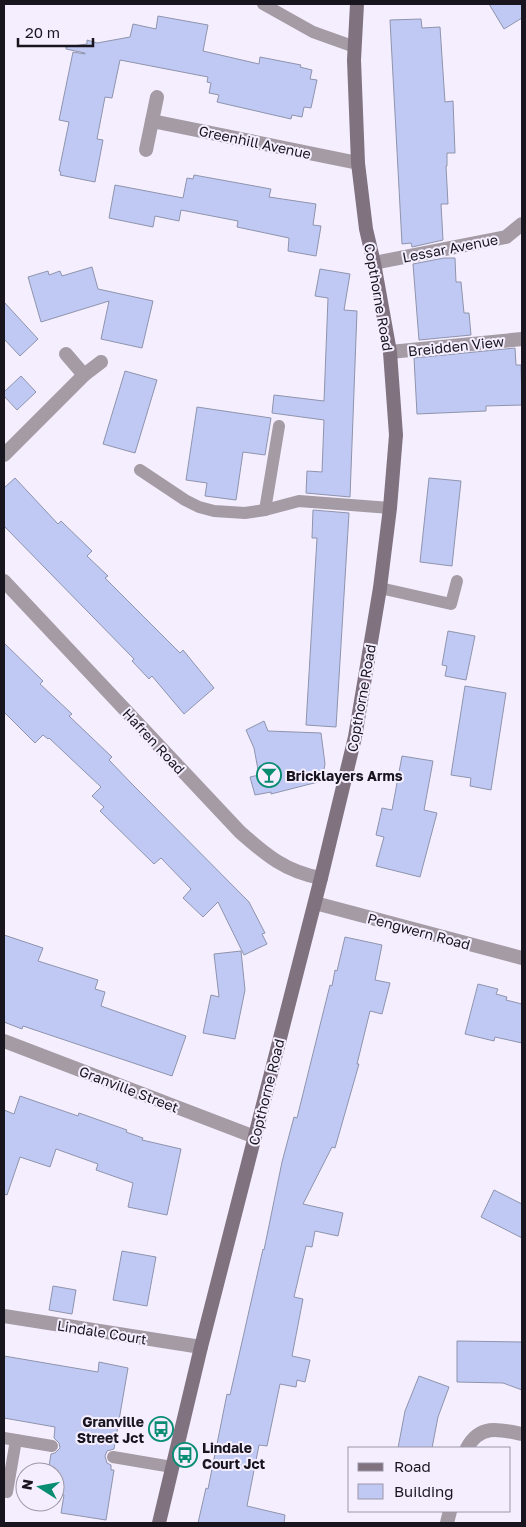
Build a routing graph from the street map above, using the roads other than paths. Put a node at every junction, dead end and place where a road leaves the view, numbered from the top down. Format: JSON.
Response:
{"nodes":[{"id":1,"x":263,"y":4,"type":"edge"},
{"id":2,"x":357,"y":4,"type":"edge"},
{"id":3,"x":355,"y":47,"type":"junction"},
{"id":4,"x":157,"y":97,"type":"dead end"},
{"id":5,"x":152,"y":121,"type":"junction"},
{"id":6,"x":146,"y":150,"type":"dead end"},
{"id":7,"x":358,"y":163,"type":"junction"},
{"id":8,"x":522,"y":224,"type":"edge"},
{"id":9,"x":374,"y":263,"type":"junction"},
{"id":10,"x":522,"y":339,"type":"edge"},
{"id":11,"x":390,"y":352,"type":"junction"},
{"id":12,"x":66,"y":354,"type":"dead end"},
{"id":13,"x":101,"y":362,"type":"dead end"},
{"id":14,"x":84,"y":375,"type":"junction"},
{"id":15,"x":279,"y":426,"type":"dead end"},
{"id":16,"x":4,"y":455,"type":"edge"},
{"id":17,"x":140,"y":470,"type":"dead end"},
{"id":18,"x":390,"y":508,"type":"junction"},
{"id":19,"x":265,"y":510,"type":"junction"},
{"id":20,"x":4,"y":580,"type":"edge"},
{"id":21,"x":457,"y":581,"type":"dead end"},
{"id":22,"x":380,"y":588,"type":"junction"},
{"id":23,"x":321,"y":878,"type":"junction"},
{"id":24,"x":315,"y":904,"type":"junction"},
{"id":25,"x":522,"y":958,"type":"edge"},
{"id":26,"x":4,"y":1041,"type":"edge"},
{"id":27,"x":255,"y":1137,"type":"junction"},
{"id":28,"x":4,"y":1316,"type":"edge"},
{"id":29,"x":201,"y":1348,"type":"junction"},
{"id":30,"x":522,"y":1434,"type":"edge"},
{"id":31,"x":10,"y":1439,"type":"edge"},
{"id":32,"x":52,"y":1446,"type":"dead end"},
{"id":33,"x":468,"y":1447,"type":"edge"},
{"id":34,"x":113,"y":1457,"type":"dead end"},
{"id":35,"x":172,"y":1467,"type":"junction"},
{"id":36,"x":7,"y":1492,"type":"dead end"},
{"id":37,"x":158,"y":1523,"type":"edge"}],
"edges":[{"from":1,"to":3,"type":"lane"},
{"from":2,"to":3,"type":"main road","name":"Copthorne Road"},
{"from":3,"to":7,"type":"main road","name":"Copthorne Road"},
{"from":4,"to":5,"type":"street"},
{"from":5,"to":6,"type":"street"},
{"from":5,"to":7,"type":"street","name":"Greenhill Avenue"},
{"from":7,"to":9,"type":"main road","name":"Copthorne Road"},
{"from":8,"to":9,"type":"street","name":"Lessar Avenue"},
{"from":9,"to":11,"type":"main road","name":"Copthorne Road"},
{"from":10,"to":11,"type":"street","name":"Breidden View"},
{"from":11,"to":18,"type":"main road","name":"Copthorne Road"},
{"from":12,"to":14,"type":"street"},
{"from":13,"to":14,"type":"street"},
{"from":14,"to":16,"type":"street"},
{"from":15,"to":19,"type":"lane"},
{"from":17,"to":19,"type":"lane"},
{"from":18,"to":19,"type":"lane"},
{"from":18,"to":22,"type":"main road","name":"Copthorne Road"},
{"from":20,"to":23,"type":"street","name":"Hafren Road"},
{"from":21,"to":22,"type":"lane"},
{"from":22,"to":23,"type":"main road","name":"Copthorne Road"},
{"from":23,"to":24,"type":"main road","name":"Copthorne Road"},
{"from":24,"to":25,"type":"street","name":"Pengwern Road"},
{"from":24,"to":27,"type":"main road","name":"Copthorne Road"},
{"from":26,"to":27,"type":"street","name":"Granville Street"},
{"from":27,"to":29,"type":"main road","name":"Copthorne Road"},
{"from":28,"to":29,"type":"street","name":"Lindale Court"},
{"from":29,"to":35,"type":"main road","name":"Copthorne Road"},
{"from":30,"to":33,"type":"street"},
{"from":31,"to":32,"type":"lane"},
{"from":31,"to":36,"type":"lane"},
{"from":34,"to":35,"type":"lane"},
{"from":35,"to":37,"type":"main road","name":"Copthorne Road"}]}
